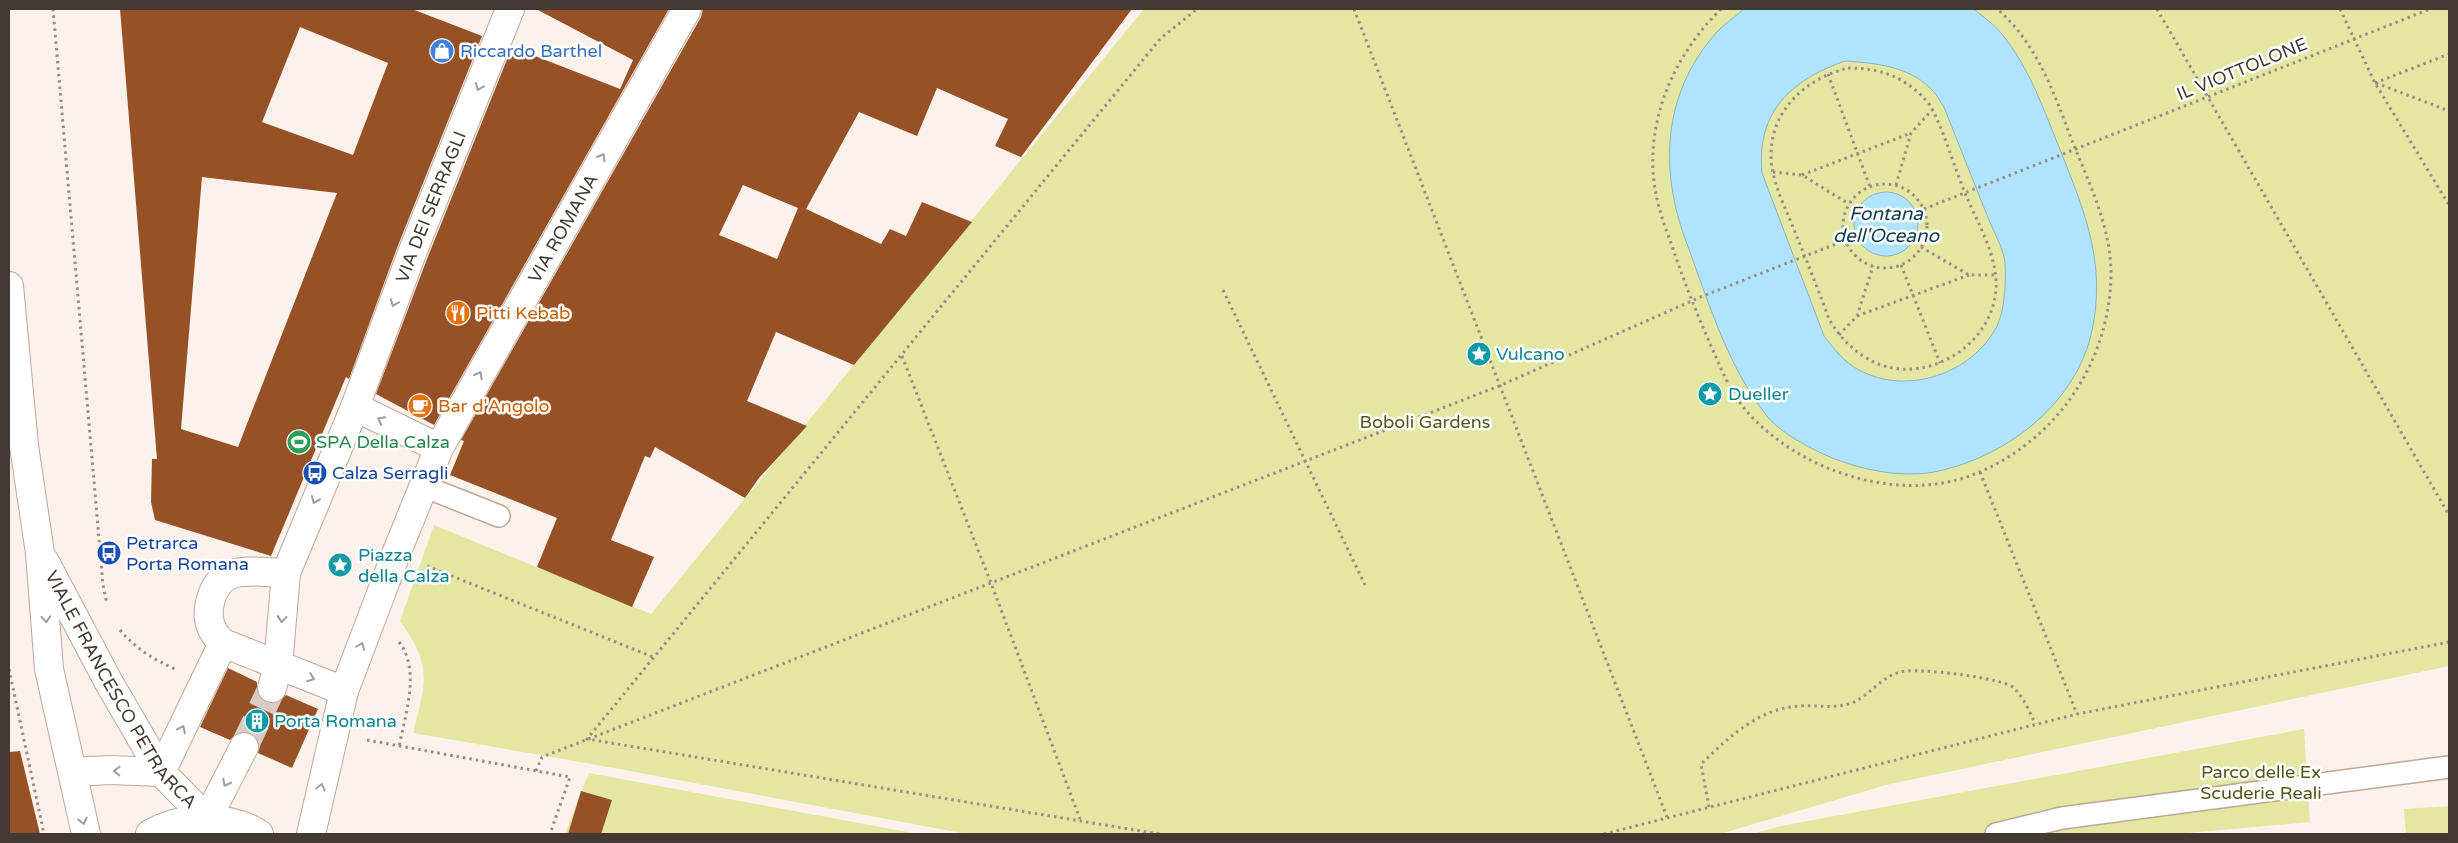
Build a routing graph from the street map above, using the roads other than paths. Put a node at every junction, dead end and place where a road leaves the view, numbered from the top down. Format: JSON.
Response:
{"nodes":[{"id":1,"x":510,"y":9,"type":"edge"},
{"id":2,"x":687,"y":9,"type":"edge"},
{"id":3,"x":9,"y":286,"type":"edge"},
{"id":4,"x":354,"y":407,"type":"junction"},
{"id":5,"x":439,"y":448,"type":"junction"},
{"id":6,"x":423,"y":486,"type":"junction"},
{"id":7,"x":500,"y":516,"type":"dead end"},
{"id":8,"x":40,"y":553,"type":"junction"},
{"id":9,"x":286,"y":573,"type":"junction"},
{"id":10,"x":223,"y":643,"type":"junction"},
{"id":11,"x":275,"y":677,"type":"junction"},
{"id":12,"x":344,"y":692,"type":"junction"},
{"id":13,"x":244,"y":747,"type":"tunnel mouth"},
{"id":14,"x":2449,"y":767,"type":"edge"},
{"id":15,"x":74,"y":772,"type":"junction"},
{"id":16,"x":161,"y":772,"type":"junction"},
{"id":17,"x":207,"y":819,"type":"junction"},
{"id":18,"x":86,"y":834,"type":"edge"},
{"id":19,"x":150,"y":834,"type":"edge"},
{"id":20,"x":259,"y":834,"type":"edge"},
{"id":21,"x":310,"y":834,"type":"edge"},
{"id":22,"x":1996,"y":834,"type":"edge"}],
"edges":[{"from":1,"to":4,"type":"street","name":"VIA DEI SERRAGLI","one_way":true},
{"from":5,"to":2,"type":"street","name":"VIA ROMANA","one_way":true},
{"from":3,"to":8,"type":"street","name":"VIALE FRANCESCO PETRARCA"},
{"from":5,"to":4,"type":"street","one_way":true},
{"from":4,"to":9,"type":"street","one_way":true},
{"from":5,"to":6,"type":"street"},
{"from":6,"to":7,"type":"lane"},
{"from":12,"to":6,"type":"street","one_way":true},
{"from":8,"to":15,"type":"street","name":"VIALE FRANCESCO PETRARCA","one_way":true},
{"from":8,"to":16,"type":"street","name":"VIALE FRANCESCO PETRARCA"},
{"from":9,"to":10,"type":"street"},
{"from":9,"to":11,"type":"street","one_way":true},
{"from":10,"to":11,"type":"street"},
{"from":16,"to":10,"type":"street","one_way":true},
{"from":11,"to":12,"type":"street","one_way":true},
{"from":21,"to":12,"type":"street","one_way":true},
{"from":13,"to":17,"type":"street","one_way":true},
{"from":14,"to":22,"type":"lane"},
{"from":16,"to":15,"type":"street","one_way":true},
{"from":15,"to":18,"type":"street","name":"VIALE FRANCESCO PETRARCA","one_way":true},
{"from":16,"to":17,"type":"street","name":"VIALE FRANCESCO PETRARCA"},
{"from":17,"to":19,"type":"street"},
{"from":17,"to":20,"type":"street"}]}
